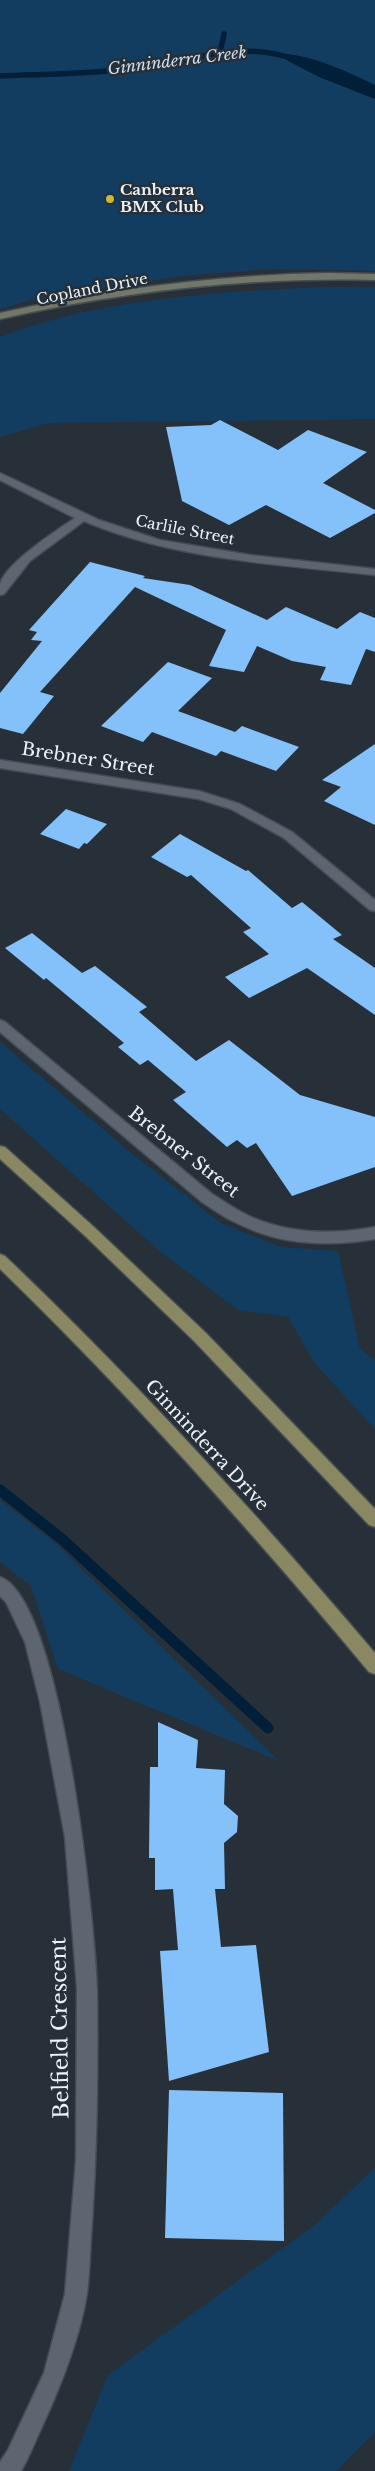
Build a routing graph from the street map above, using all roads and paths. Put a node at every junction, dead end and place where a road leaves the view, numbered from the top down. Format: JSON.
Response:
{"nodes":[{"id":1,"x":375,"y":277,"type":"edge"},
{"id":2,"x":146,"y":290,"type":"junction"},
{"id":3,"x":0,"y":316,"type":"edge"},
{"id":4,"x":0,"y":324,"type":"edge"},
{"id":5,"x":0,"y":476,"type":"edge"},
{"id":6,"x":82,"y":518,"type":"junction"},
{"id":7,"x":375,"y":572,"type":"edge"},
{"id":8,"x":0,"y":592,"type":"edge"},
{"id":9,"x":0,"y":764,"type":"edge"},
{"id":10,"x":375,"y":907,"type":"edge"},
{"id":11,"x":0,"y":1025,"type":"edge"},
{"id":12,"x":0,"y":1151,"type":"edge"},
{"id":13,"x":375,"y":1233,"type":"edge"},
{"id":14,"x":0,"y":1260,"type":"edge"},
{"id":15,"x":375,"y":1520,"type":"edge"},
{"id":16,"x":0,"y":1584,"type":"edge"},
{"id":17,"x":375,"y":1666,"type":"edge"},
{"id":18,"x":7,"y":2471,"type":"edge"}],
"edges":[{"from":1,"to":2,"type":"main road","name":"Copland Drive"},
{"from":2,"to":3,"type":"main road","name":"Copland Drive"},
{"from":2,"to":4,"type":"main road","name":"Copland Drive"},
{"from":5,"to":6,"type":"street","name":"Carlile Street"},
{"from":6,"to":7,"type":"street","name":"Carlile Street"},
{"from":6,"to":8,"type":"street"},
{"from":9,"to":10,"type":"street","name":"Brebner Street"},
{"from":11,"to":13,"type":"street","name":"Brebner Street"},
{"from":12,"to":15,"type":"main road"},
{"from":14,"to":17,"type":"main road","name":"Ginninderra Drive"},
{"from":16,"to":18,"type":"street","name":"Belfield Crescent"}]}
